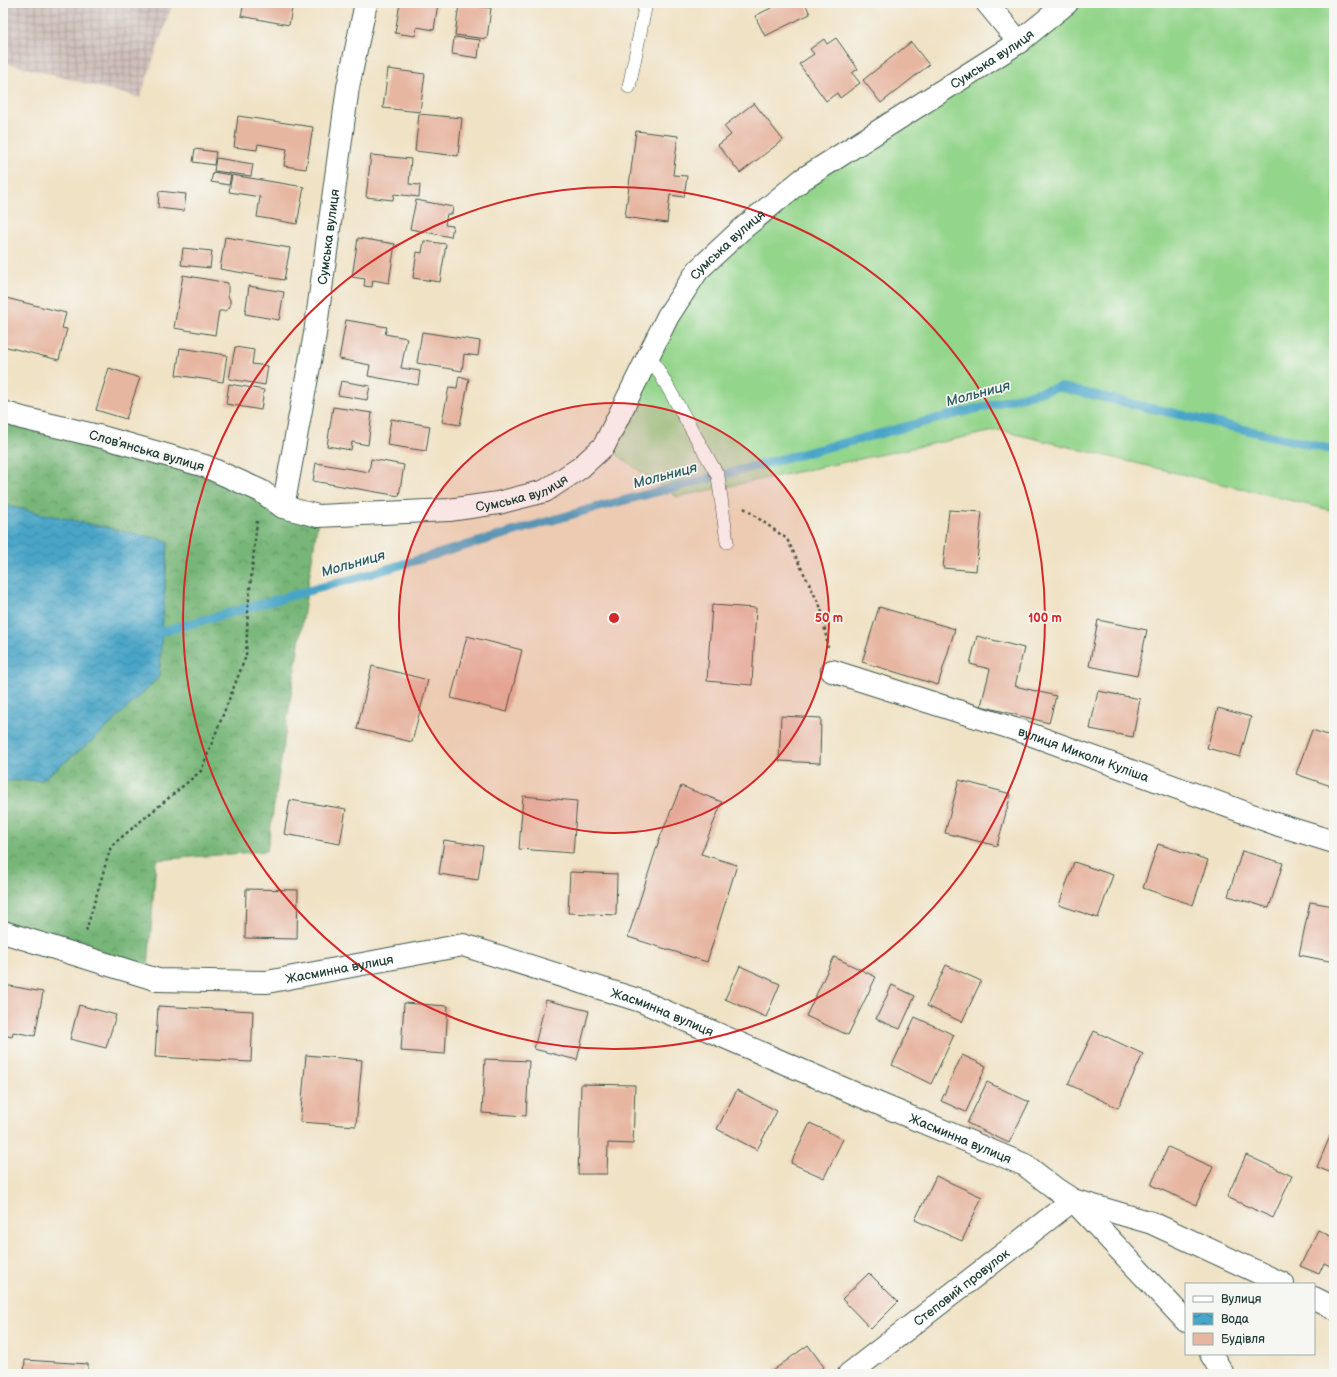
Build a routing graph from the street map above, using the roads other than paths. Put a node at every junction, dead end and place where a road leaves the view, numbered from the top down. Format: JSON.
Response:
{"nodes":[{"id":1,"x":366,"y":3,"type":"edge"},
{"id":2,"x":646,"y":3,"type":"edge"},
{"id":3,"x":987,"y":3,"type":"edge"},
{"id":4,"x":1067,"y":3,"type":"edge"},
{"id":5,"x":1019,"y":42,"type":"junction"},
{"id":6,"x":629,"y":87,"type":"dead end"},
{"id":7,"x":649,"y":354,"type":"junction"},
{"id":8,"x":3,"y":412,"type":"edge"},
{"id":9,"x":283,"y":507,"type":"junction"},
{"id":10,"x":727,"y":542,"type":"dead end"},
{"id":11,"x":832,"y":671,"type":"road end"},
{"id":12,"x":1334,"y":842,"type":"edge"},
{"id":13,"x":3,"y":932,"type":"edge"},
{"id":14,"x":1073,"y":1200,"type":"junction"},
{"id":15,"x":1281,"y":1283,"type":"edge"},
{"id":16,"x":1315,"y":1298,"type":"edge"},
{"id":17,"x":1334,"y":1308,"type":"edge"},
{"id":18,"x":1185,"y":1320,"type":"edge"},
{"id":19,"x":1212,"y":1355,"type":"edge"},
{"id":20,"x":849,"y":1374,"type":"edge"},
{"id":21,"x":1223,"y":1374,"type":"edge"}],
"edges":[{"from":1,"to":9,"type":"street","name":"Сумська вулиця"},
{"from":2,"to":6,"type":"lane"},
{"from":3,"to":5,"type":"street"},
{"from":4,"to":5,"type":"street","name":"Сумська вулиця"},
{"from":5,"to":7,"type":"street","name":"Сумська вулиця"},
{"from":7,"to":9,"type":"street","name":"Сумська вулиця"},
{"from":7,"to":10,"type":"lane"},
{"from":8,"to":9,"type":"street","name":"Словʼянська вулиця"},
{"from":11,"to":12,"type":"street","name":"вулиця Миколи Куліша"},
{"from":13,"to":14,"type":"street","name":"Жасминна вулиця"},
{"from":14,"to":15,"type":"street","name":"Жасминна вулиця"},
{"from":14,"to":18,"type":"street"},
{"from":14,"to":20,"type":"street","name":"Степовий провулок"},
{"from":16,"to":17,"type":"street"},
{"from":19,"to":21,"type":"street"}]}
